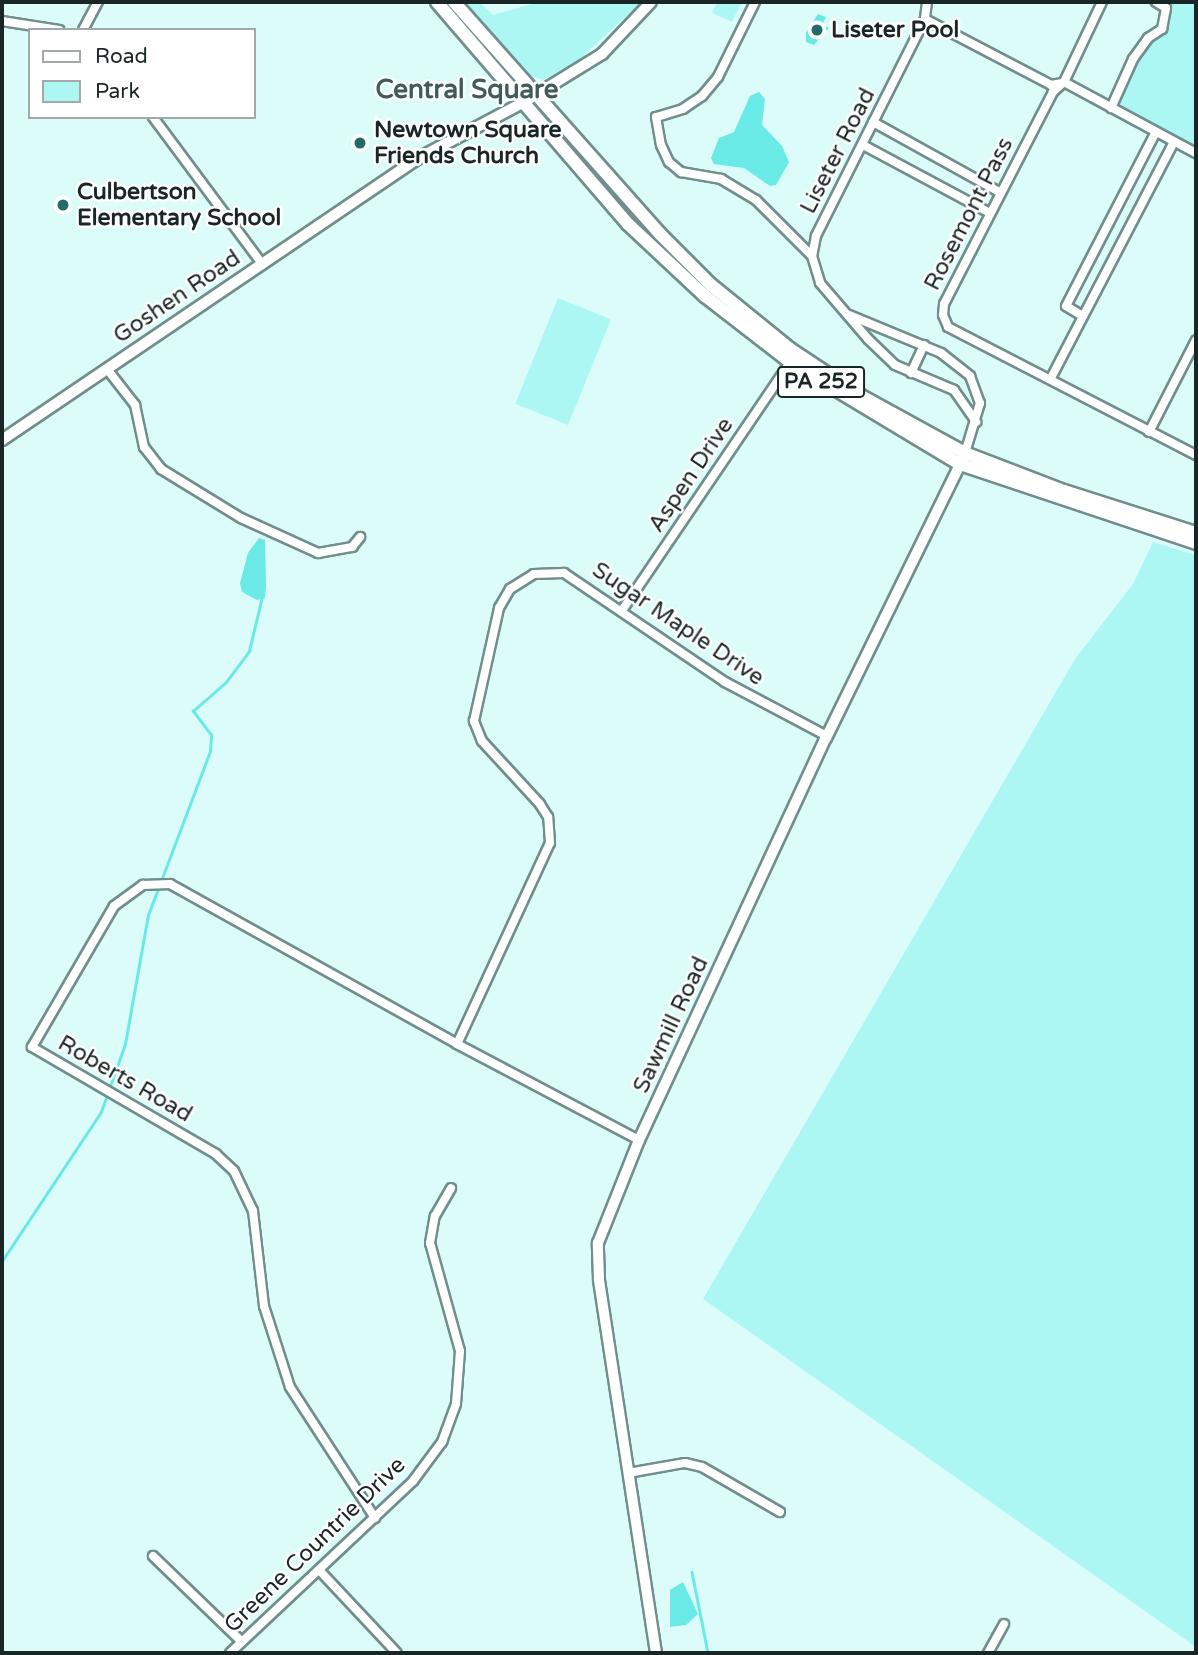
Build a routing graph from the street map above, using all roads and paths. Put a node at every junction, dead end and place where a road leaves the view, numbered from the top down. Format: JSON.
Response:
{"nodes":[{"id":1,"x":98,"y":2,"type":"edge"},
{"id":2,"x":437,"y":2,"type":"edge"},
{"id":3,"x":454,"y":2,"type":"edge"},
{"id":4,"x":651,"y":2,"type":"edge"},
{"id":5,"x":755,"y":2,"type":"edge"},
{"id":6,"x":927,"y":2,"type":"edge"},
{"id":7,"x":1102,"y":2,"type":"edge"},
{"id":8,"x":1156,"y":2,"type":"edge"},
{"id":9,"x":925,"y":19,"type":"junction"},
{"id":10,"x":2,"y":21,"type":"edge"},
{"id":11,"x":46,"y":28,"type":"edge"},
{"id":12,"x":84,"y":28,"type":"edge"},
{"id":13,"x":1064,"y":82,"type":"junction"},
{"id":14,"x":530,"y":99,"type":"junction"},
{"id":15,"x":1111,"y":108,"type":"junction"},
{"id":16,"x":154,"y":119,"type":"edge"},
{"id":17,"x":873,"y":122,"type":"junction"},
{"id":18,"x":1156,"y":132,"type":"junction"},
{"id":19,"x":1174,"y":142,"type":"junction"},
{"id":20,"x":863,"y":145,"type":"junction"},
{"id":21,"x":1196,"y":153,"type":"edge"},
{"id":22,"x":1001,"y":193,"type":"junction"},
{"id":23,"x":990,"y":213,"type":"junction"},
{"id":24,"x":662,"y":236,"type":"junction"},
{"id":25,"x":653,"y":248,"type":"junction"},
{"id":26,"x":1096,"y":250,"type":"junction"},
{"id":27,"x":812,"y":256,"type":"junction"},
{"id":28,"x":1112,"y":256,"type":"junction"},
{"id":29,"x":263,"y":265,"type":"junction"},
{"id":30,"x":845,"y":314,"type":"junction"},
{"id":31,"x":1081,"y":315,"type":"junction"},
{"id":32,"x":1196,"y":340,"type":"edge"},
{"id":33,"x":924,"y":345,"type":"junction"},
{"id":34,"x":790,"y":362,"type":"junction"},
{"id":35,"x":107,"y":369,"type":"junction"},
{"id":36,"x":911,"y":373,"type":"junction"},
{"id":37,"x":1051,"y":378,"type":"junction"},
{"id":38,"x":976,"y":422,"type":"junction"},
{"id":39,"x":1149,"y":432,"type":"junction"},
{"id":40,"x":2,"y":440,"type":"edge"},
{"id":41,"x":1196,"y":455,"type":"edge"},
{"id":42,"x":963,"y":458,"type":"junction"},
{"id":43,"x":1196,"y":533,"type":"edge"},
{"id":44,"x":360,"y":537,"type":"dead end"},
{"id":45,"x":1196,"y":543,"type":"edge"},
{"id":46,"x":623,"y":609,"type":"junction"},
{"id":47,"x":827,"y":736,"type":"junction"},
{"id":48,"x":457,"y":1044,"type":"junction"},
{"id":49,"x":639,"y":1140,"type":"junction"},
{"id":50,"x":451,"y":1188,"type":"dead end"},
{"id":51,"x":628,"y":1473,"type":"junction"},
{"id":52,"x":780,"y":1512,"type":"dead end"},
{"id":53,"x":375,"y":1518,"type":"junction"},
{"id":54,"x":153,"y":1556,"type":"dead end"},
{"id":55,"x":320,"y":1571,"type":"junction"},
{"id":56,"x":1004,"y":1624,"type":"dead end"},
{"id":57,"x":241,"y":1641,"type":"junction"},
{"id":58,"x":230,"y":1653,"type":"edge"},
{"id":59,"x":397,"y":1653,"type":"edge"},
{"id":60,"x":656,"y":1653,"type":"edge"},
{"id":61,"x":988,"y":1653,"type":"edge"}],
"edges":[{"from":1,"to":12,"type":"street"},
{"from":2,"to":14,"type":"main road","number":"PA 252"},
{"from":3,"to":14,"type":"main road","number":"PA 252"},
{"from":4,"to":14,"type":"main road","name":"Goshen Road"},
{"from":5,"to":27,"type":"street"},
{"from":6,"to":9,"type":"street","name":"Liseter Road"},
{"from":7,"to":13,"type":"street","name":"Rosemont Pass"},
{"from":8,"to":15,"type":"street"},
{"from":9,"to":13,"type":"street"},
{"from":9,"to":17,"type":"street","name":"Liseter Road"},
{"from":10,"to":11,"type":"street"},
{"from":13,"to":15,"type":"street"},
{"from":13,"to":22,"type":"street","name":"Rosemont Pass"},
{"from":14,"to":24,"type":"main road","number":"PA 252"},
{"from":14,"to":25,"type":"main road","number":"PA 252"},
{"from":14,"to":29,"type":"street","name":"Goshen Road"},
{"from":15,"to":18,"type":"street"},
{"from":16,"to":29,"type":"street"},
{"from":17,"to":20,"type":"street","name":"Liseter Road"},
{"from":17,"to":22,"type":"street"},
{"from":18,"to":19,"type":"street"},
{"from":18,"to":26,"type":"street"},
{"from":19,"to":21,"type":"street"},
{"from":19,"to":28,"type":"street"},
{"from":20,"to":23,"type":"street"},
{"from":20,"to":27,"type":"street","name":"Liseter Road"},
{"from":22,"to":23,"type":"street","name":"Rosemont Pass"},
{"from":23,"to":37,"type":"street","name":"Rosemont Pass"},
{"from":24,"to":25,"type":"main road"},
{"from":24,"to":42,"type":"main road","number":"PA 252"},
{"from":25,"to":34,"type":"main road","number":"PA 252"},
{"from":26,"to":28,"type":"street"},
{"from":26,"to":31,"type":"street"},
{"from":27,"to":30,"type":"street"},
{"from":28,"to":31,"type":"street"},
{"from":29,"to":35,"type":"street","name":"Goshen Road"},
{"from":30,"to":33,"type":"street"},
{"from":30,"to":36,"type":"street"},
{"from":31,"to":37,"type":"street"},
{"from":32,"to":39,"type":"street"},
{"from":33,"to":36,"type":"street"},
{"from":33,"to":38,"type":"street"},
{"from":34,"to":42,"type":"main road","number":"PA 252"},
{"from":34,"to":46,"type":"street","name":"Aspen Drive"},
{"from":35,"to":40,"type":"street","name":"Goshen Road"},
{"from":35,"to":44,"type":"street"},
{"from":36,"to":38,"type":"street"},
{"from":37,"to":39,"type":"street","name":"Rosemont Pass"},
{"from":38,"to":42,"type":"street"},
{"from":39,"to":41,"type":"street","name":"Rosemont Pass"},
{"from":42,"to":43,"type":"main road","number":"PA 252"},
{"from":42,"to":45,"type":"main road","number":"PA 252"},
{"from":42,"to":47,"type":"street","name":"Sawmill Road"},
{"from":46,"to":47,"type":"street","name":"Sugar Maple Drive"},
{"from":46,"to":48,"type":"street","name":"Sugar Maple Drive"},
{"from":47,"to":49,"type":"street","name":"Sawmill Road"},
{"from":48,"to":49,"type":"street","name":"Roberts Road"},
{"from":48,"to":53,"type":"street","name":"Roberts Road"},
{"from":49,"to":51,"type":"street","name":"Sawmill Road"},
{"from":50,"to":53,"type":"street","name":"Greene Countrie Drive"},
{"from":51,"to":52,"type":"street"},
{"from":51,"to":60,"type":"street","name":"Sawmill Road"},
{"from":53,"to":55,"type":"street","name":"Greene Countrie Drive"},
{"from":54,"to":57,"type":"street"},
{"from":55,"to":57,"type":"street","name":"Greene Countrie Drive"},
{"from":55,"to":59,"type":"street"},
{"from":56,"to":61,"type":"street"},
{"from":57,"to":58,"type":"street","name":"Greene Countrie Drive"}]}
